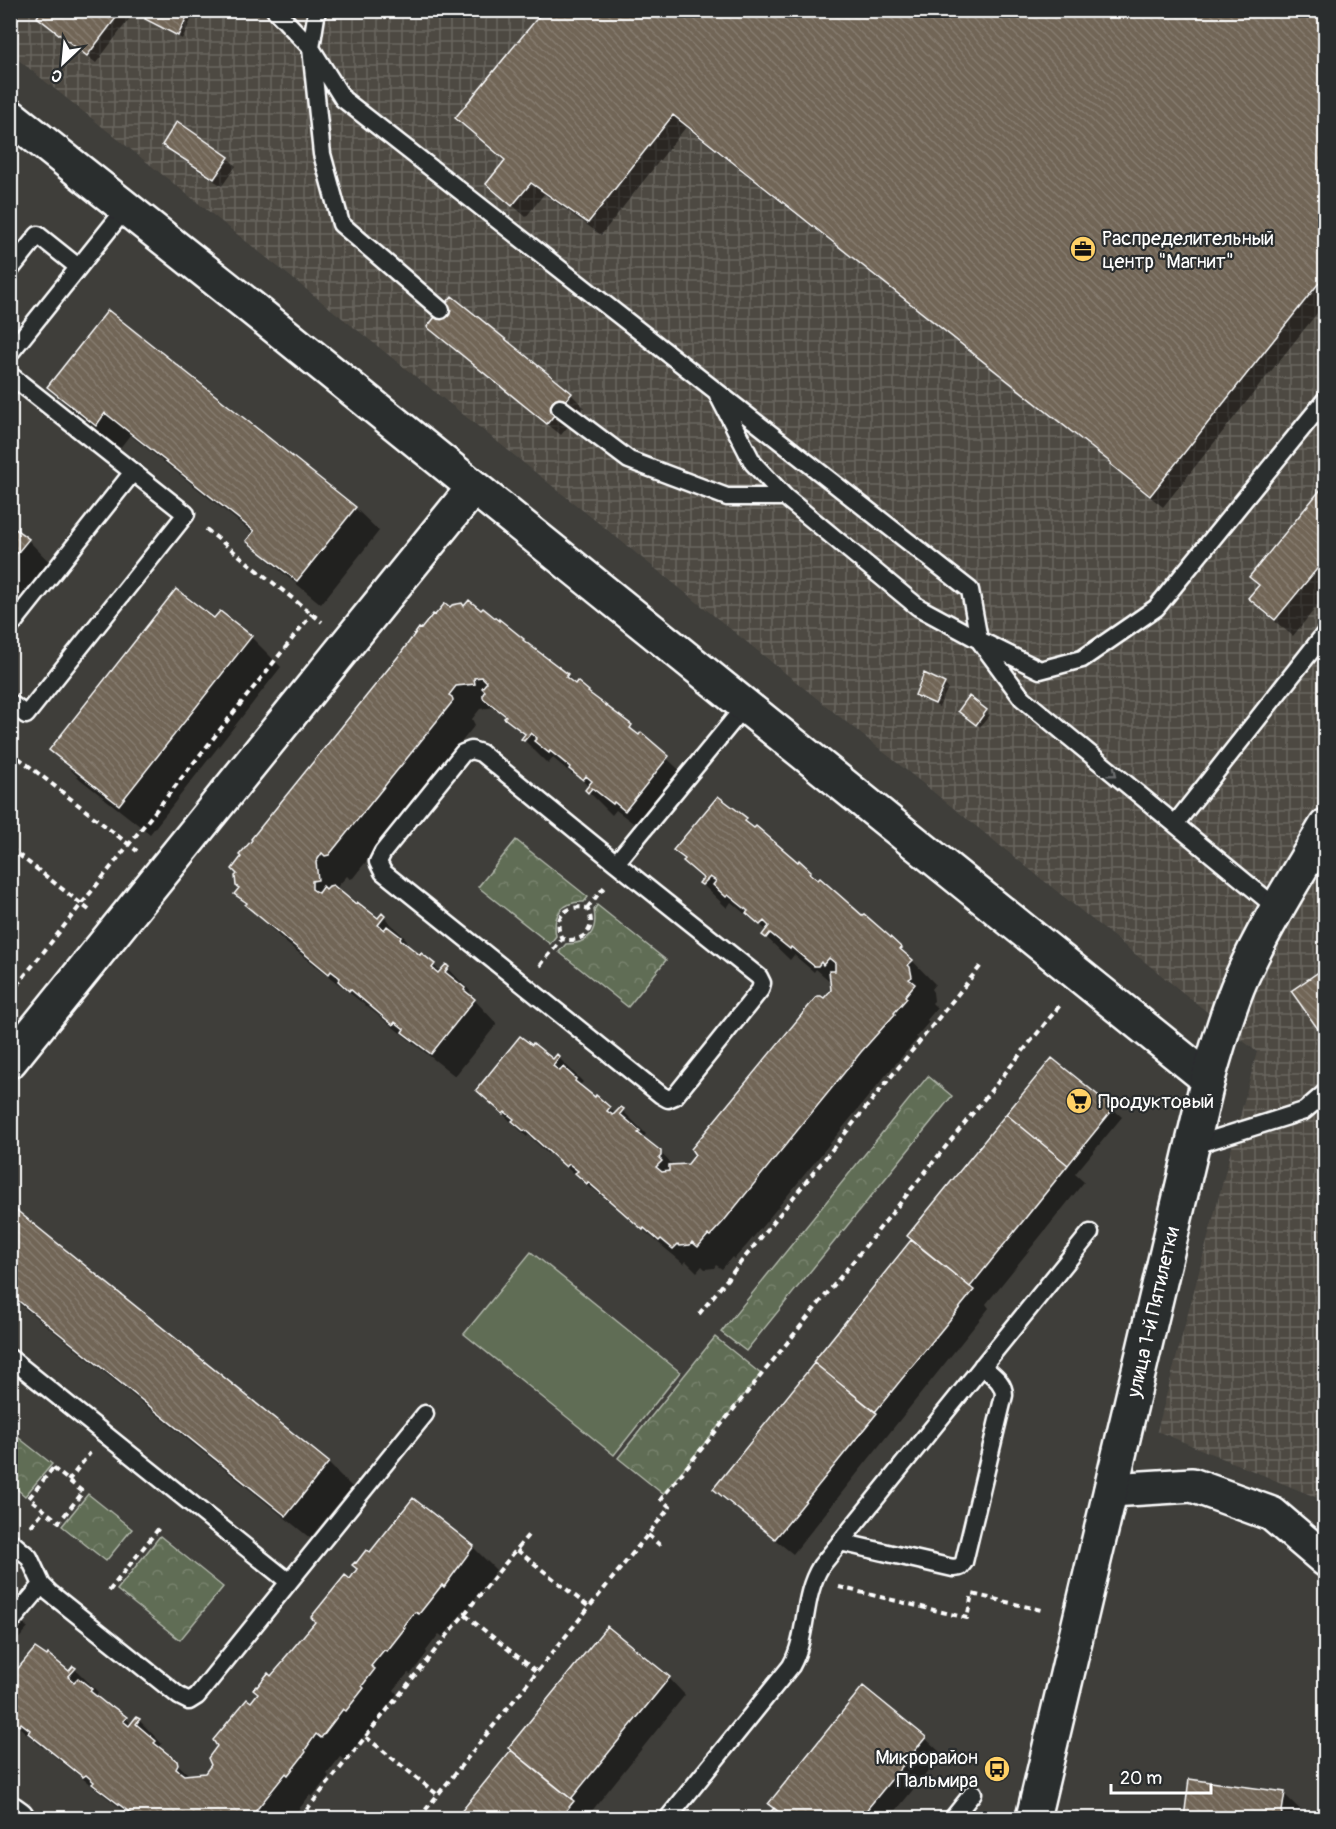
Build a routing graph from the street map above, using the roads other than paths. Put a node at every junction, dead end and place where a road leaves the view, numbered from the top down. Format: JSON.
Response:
{"nodes":[{"id":1,"x":275,"y":10,"type":"edge"},
{"id":2,"x":317,"y":10,"type":"edge"},
{"id":3,"x":311,"y":48,"type":"junction"},
{"id":4,"x":10,"y":116,"type":"edge"},
{"id":5,"x":126,"y":208,"type":"junction"},
{"id":6,"x":78,"y":267,"type":"junction"},
{"id":7,"x":10,"y":270,"type":"edge"},
{"id":8,"x":441,"y":310,"type":"dead end"},
{"id":9,"x":10,"y":353,"type":"edge"},
{"id":10,"x":10,"y":375,"type":"edge"},
{"id":11,"x":717,"y":392,"type":"junction"},
{"id":12,"x":1326,"y":399,"type":"edge"},
{"id":13,"x":560,"y":408,"type":"dead end"},
{"id":14,"x":133,"y":472,"type":"junction"},
{"id":15,"x":474,"y":487,"type":"junction"},
{"id":16,"x":785,"y":497,"type":"junction"},
{"id":17,"x":10,"y":627,"type":"edge"},
{"id":18,"x":1326,"y":632,"type":"edge"},
{"id":19,"x":979,"y":640,"type":"junction"},
{"id":20,"x":10,"y":703,"type":"edge"},
{"id":21,"x":745,"y":706,"type":"junction"},
{"id":22,"x":1174,"y":824,"type":"junction"},
{"id":23,"x":1326,"y":826,"type":"edge"},
{"id":24,"x":616,"y":863,"type":"junction"},
{"id":25,"x":1278,"y":909,"type":"junction"},
{"id":26,"x":10,"y":1061,"type":"edge"},
{"id":27,"x":1208,"y":1079,"type":"junction"},
{"id":28,"x":1326,"y":1092,"type":"edge"},
{"id":29,"x":1192,"y":1146,"type":"junction"},
{"id":30,"x":1090,"y":1233,"type":"dead end"},
{"id":31,"x":10,"y":1358,"type":"edge"},
{"id":32,"x":982,"y":1366,"type":"junction"},
{"id":33,"x":425,"y":1414,"type":"dead end"},
{"id":34,"x":1111,"y":1490,"type":"junction"},
{"id":35,"x":10,"y":1541,"type":"edge"},
{"id":36,"x":840,"y":1542,"type":"junction"},
{"id":37,"x":1326,"y":1560,"type":"edge"},
{"id":38,"x":289,"y":1582,"type":"junction"},
{"id":39,"x":42,"y":1585,"type":"junction"},
{"id":40,"x":10,"y":1623,"type":"edge"},
{"id":41,"x":973,"y":1793,"type":"dead end"},
{"id":42,"x":10,"y":1813,"type":"edge"},
{"id":43,"x":17,"y":1818,"type":"edge"},
{"id":44,"x":668,"y":1818,"type":"edge"},
{"id":45,"x":952,"y":1818,"type":"edge"},
{"id":46,"x":1033,"y":1818,"type":"edge"}],
"edges":[{"from":1,"to":3,"type":"lane"},
{"from":2,"to":3,"type":"lane"},
{"from":3,"to":8,"type":"lane"},
{"from":3,"to":11,"type":"lane"},
{"from":4,"to":5,"type":"street"},
{"from":5,"to":6,"type":"lane"},
{"from":5,"to":15,"type":"street"},
{"from":6,"to":7,"type":"lane"},
{"from":6,"to":9,"type":"lane"},
{"from":10,"to":14,"type":"lane"},
{"from":11,"to":16,"type":"lane"},
{"from":11,"to":19,"type":"lane"},
{"from":12,"to":19,"type":"lane"},
{"from":13,"to":16,"type":"lane"},
{"from":14,"to":17,"type":"lane"},
{"from":14,"to":20,"type":"lane"},
{"from":15,"to":21,"type":"street"},
{"from":15,"to":26,"type":"street"},
{"from":16,"to":19,"type":"lane"},
{"from":18,"to":22,"type":"lane"},
{"from":19,"to":22,"type":"lane","one_way":true},
{"from":21,"to":24,"type":"lane"},
{"from":21,"to":27,"type":"street"},
{"from":22,"to":25,"type":"lane"},
{"from":23,"to":25,"type":"street","name":"улица 1-й Пятилетки"},
{"from":24,"to":24,"type":"lane"},
{"from":25,"to":27,"type":"street","name":"улица 1-й Пятилетки"},
{"from":27,"to":29,"type":"street","name":"улица 1-й Пятилетки"},
{"from":28,"to":29,"type":"lane"},
{"from":29,"to":34,"type":"street","name":"улица 1-й Пятилетки"},
{"from":30,"to":32,"type":"lane"},
{"from":31,"to":38,"type":"lane"},
{"from":32,"to":36,"type":"lane"},
{"from":32,"to":36,"type":"lane"},
{"from":33,"to":38,"type":"lane"},
{"from":34,"to":37,"type":"street"},
{"from":34,"to":46,"type":"street","name":"улица 1-й Пятилетки"},
{"from":35,"to":39,"type":"lane"},
{"from":36,"to":44,"type":"lane"},
{"from":38,"to":39,"type":"lane"},
{"from":39,"to":40,"type":"lane"},
{"from":41,"to":45,"type":"lane"},
{"from":42,"to":43,"type":"street"}]}
